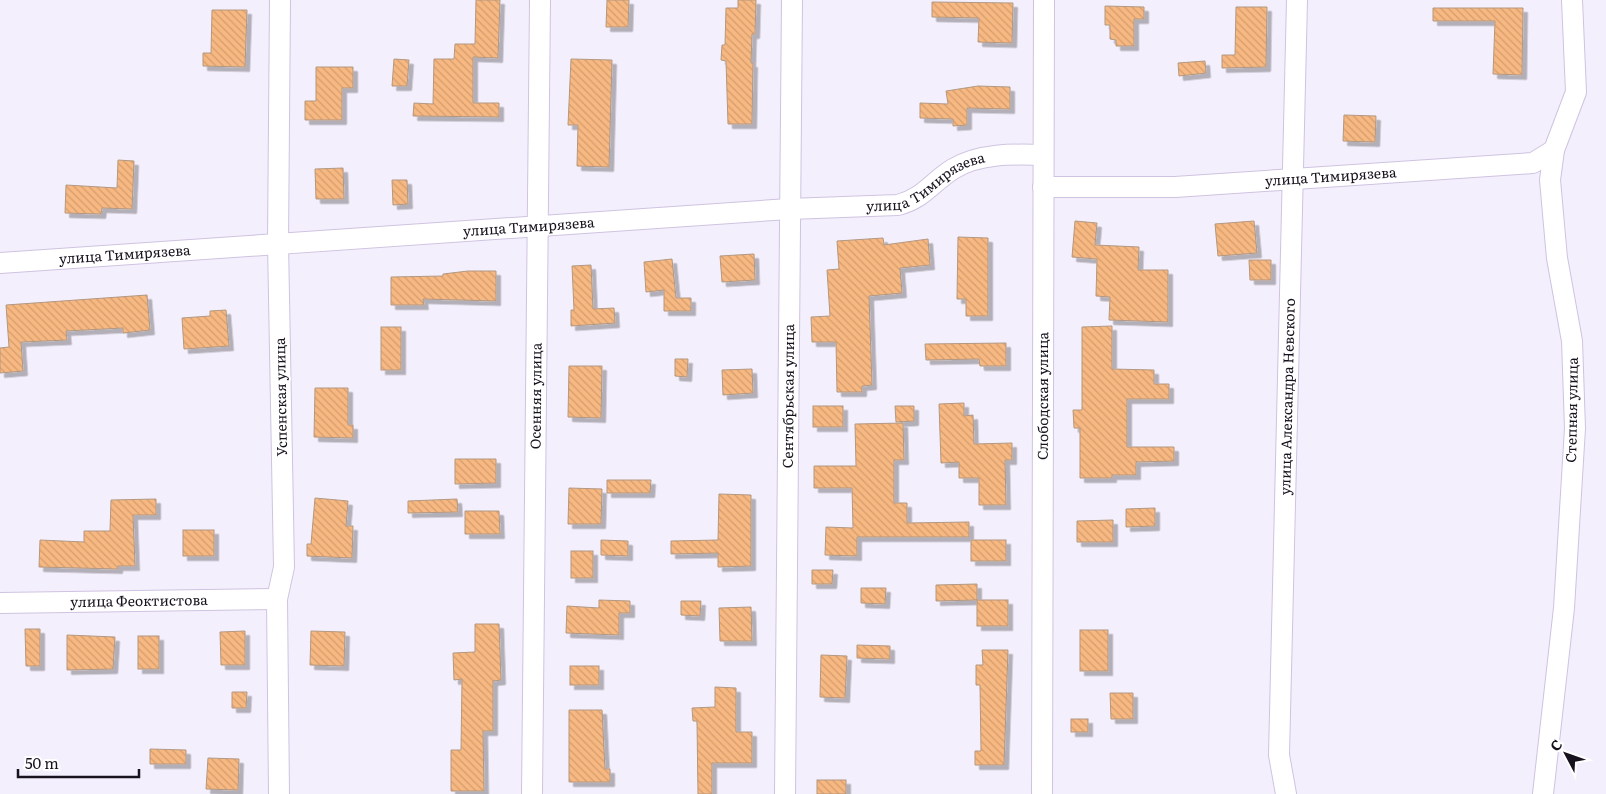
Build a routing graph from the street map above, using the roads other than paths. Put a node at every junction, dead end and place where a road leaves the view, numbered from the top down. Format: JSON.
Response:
{"nodes":[{"id":1,"x":280,"y":0,"type":"edge"},
{"id":2,"x":540,"y":0,"type":"edge"},
{"id":3,"x":792,"y":0,"type":"edge"},
{"id":4,"x":1044,"y":0,"type":"edge"},
{"id":5,"x":1297,"y":0,"type":"edge"},
{"id":6,"x":1572,"y":0,"type":"edge"},
{"id":7,"x":1554,"y":150,"type":"junction"},
{"id":8,"x":1043,"y":155,"type":"junction"},
{"id":9,"x":1292,"y":179,"type":"junction"},
{"id":10,"x":1043,"y":187,"type":"junction"},
{"id":11,"x":789,"y":209,"type":"junction"},
{"id":12,"x":538,"y":226,"type":"junction"},
{"id":13,"x":278,"y":243,"type":"junction"},
{"id":14,"x":0,"y":263,"type":"edge"},
{"id":15,"x":277,"y":600,"type":"junction"},
{"id":16,"x":0,"y":603,"type":"edge"},
{"id":17,"x":279,"y":794,"type":"edge"},
{"id":18,"x":532,"y":794,"type":"edge"},
{"id":19,"x":785,"y":794,"type":"edge"},
{"id":20,"x":1042,"y":794,"type":"edge"},
{"id":21,"x":1286,"y":794,"type":"edge"},
{"id":22,"x":1543,"y":794,"type":"edge"}],
"edges":[{"from":1,"to":13,"type":"street","name":"Успенская улица"},
{"from":2,"to":12,"type":"street","name":"Осенняя улица"},
{"from":3,"to":11,"type":"street","name":"Сентябрьская улица"},
{"from":4,"to":8,"type":"street","name":"Слободская улица"},
{"from":5,"to":9,"type":"street","name":"улица Александра Невского"},
{"from":6,"to":7,"type":"street","name":"Степная улица"},
{"from":7,"to":9,"type":"street","name":"улица Тимирязева"},
{"from":7,"to":22,"type":"street","name":"Степная улица"},
{"from":8,"to":10,"type":"street","name":"Слободская улица"},
{"from":8,"to":11,"type":"street","name":"улица Тимирязева"},
{"from":9,"to":10,"type":"street","name":"улица Тимирязева"},
{"from":9,"to":21,"type":"street","name":"улица Александра Невского"},
{"from":10,"to":20,"type":"street","name":"Слободская улица"},
{"from":11,"to":12,"type":"street","name":"улица Тимирязева"},
{"from":11,"to":19,"type":"street","name":"Сентябрьская улица"},
{"from":12,"to":13,"type":"street","name":"улица Тимирязева"},
{"from":12,"to":18,"type":"street","name":"Осенняя улица"},
{"from":13,"to":14,"type":"street","name":"улица Тимирязева"},
{"from":13,"to":15,"type":"street","name":"Успенская улица"},
{"from":15,"to":16,"type":"street","name":"улица Феоктистова"},
{"from":15,"to":17,"type":"street","name":"Успенская улица"}]}
